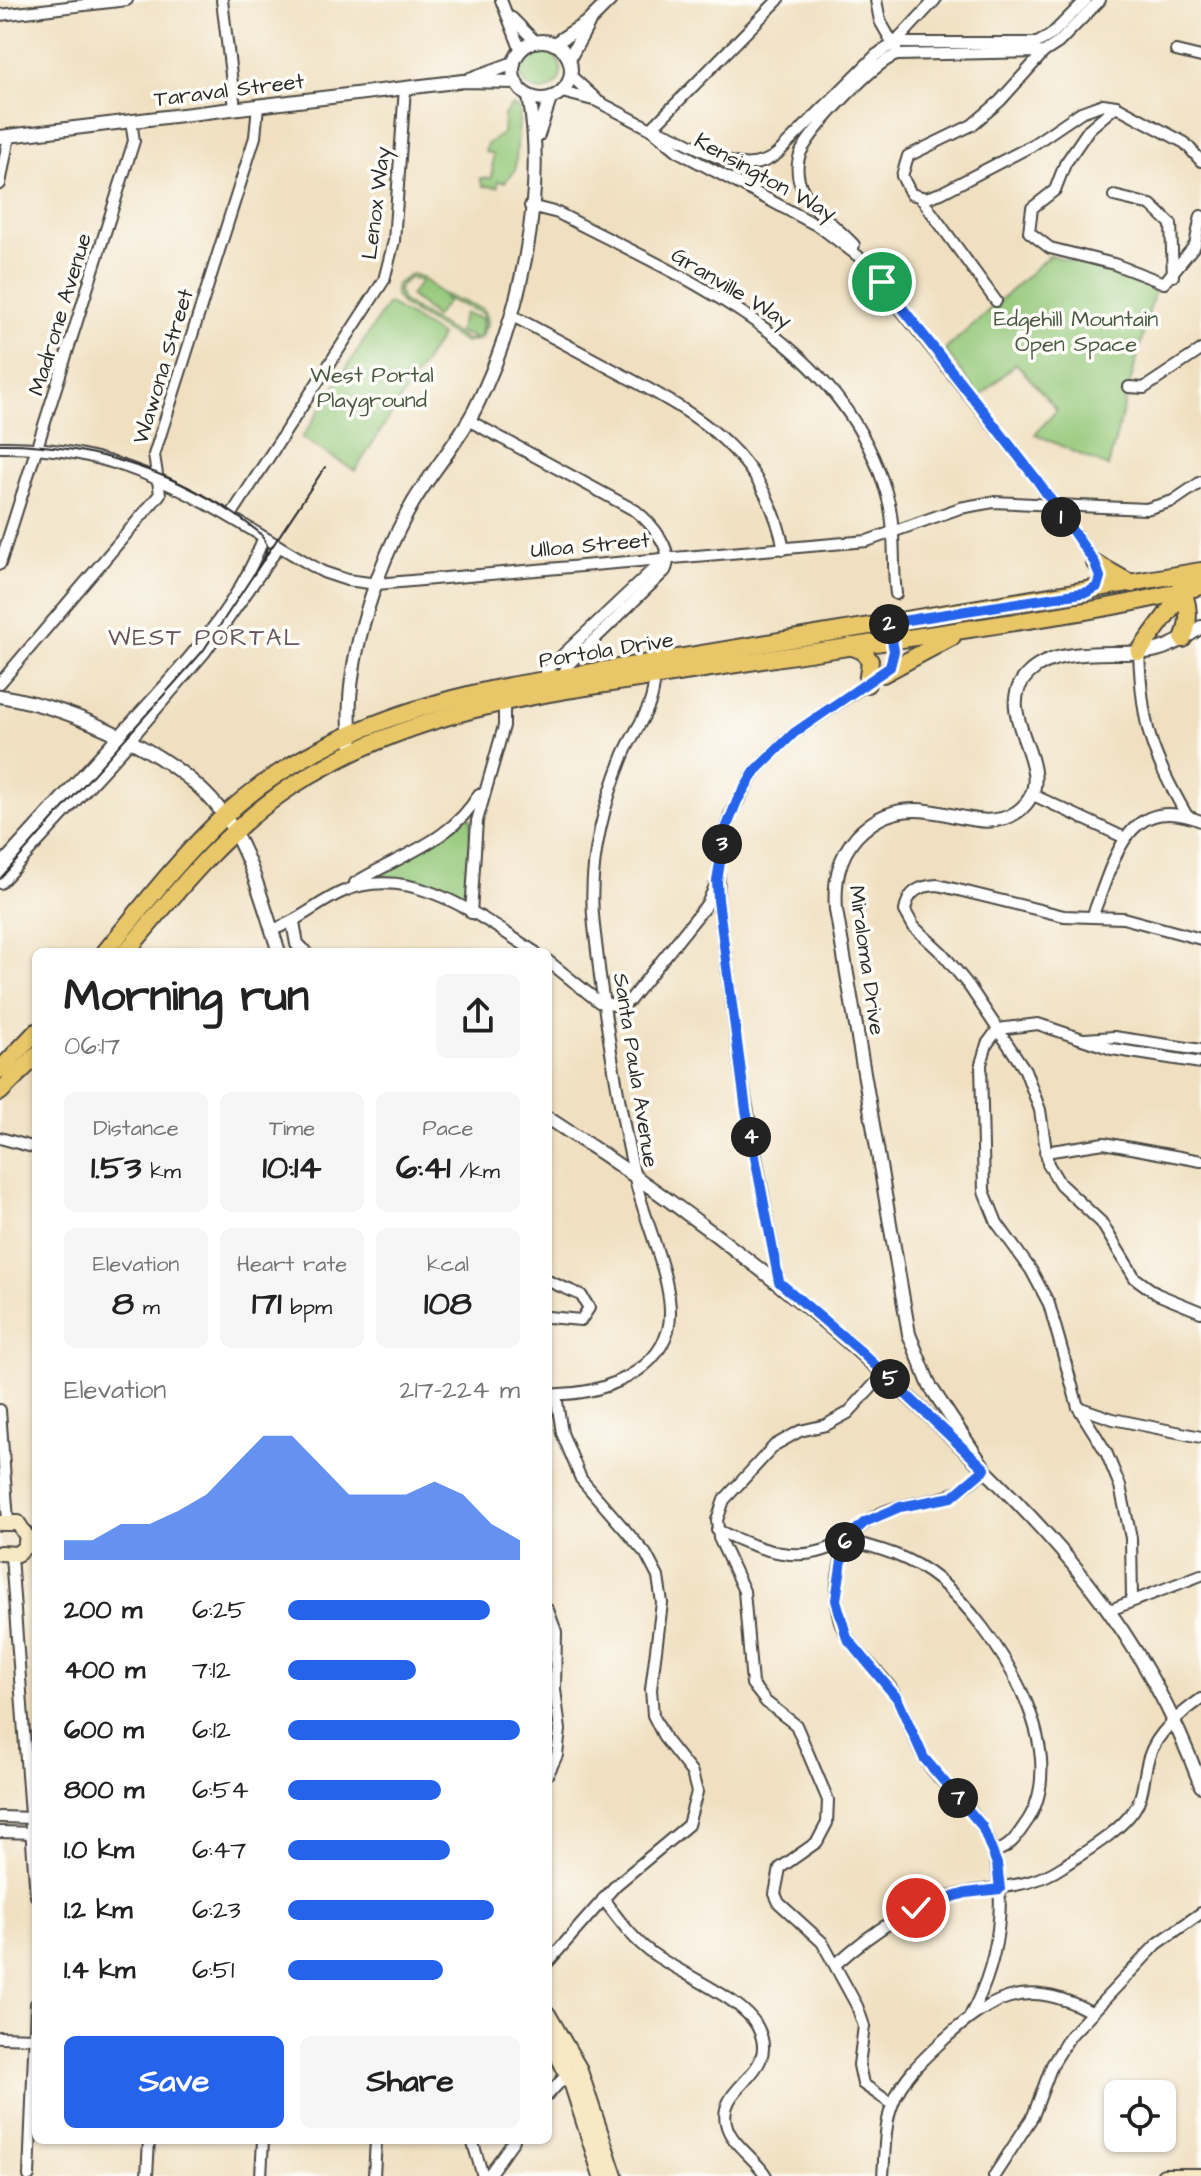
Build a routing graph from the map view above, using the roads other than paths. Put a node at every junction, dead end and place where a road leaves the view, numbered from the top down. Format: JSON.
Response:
{"nodes":[{"id":1,"x":127,"y":0,"type":"edge"},
{"id":2,"x":222,"y":0,"type":"edge"},
{"id":3,"x":501,"y":0,"type":"edge"},
{"id":4,"x":610,"y":0,"type":"edge"},
{"id":5,"x":778,"y":0,"type":"edge"},
{"id":6,"x":876,"y":0,"type":"edge"},
{"id":7,"x":935,"y":0,"type":"edge"},
{"id":8,"x":1086,"y":0,"type":"edge"},
{"id":9,"x":1100,"y":0,"type":"edge"},
{"id":10,"x":0,"y":15,"type":"edge"},
{"id":11,"x":509,"y":16,"type":"junction"},
{"id":12,"x":589,"y":21,"type":"junction"},
{"id":13,"x":536,"y":42,"type":"junction"},
{"id":14,"x":554,"y":44,"type":"junction"},
{"id":15,"x":896,"y":49,"type":"junction"},
{"id":16,"x":1176,"y":51,"type":"dead end"},
{"id":17,"x":1044,"y":52,"type":"junction"},
{"id":18,"x":517,"y":57,"type":"junction"},
{"id":19,"x":1201,"y":57,"type":"edge"},
{"id":20,"x":569,"y":59,"type":"junction"},
{"id":21,"x":571,"y":76,"type":"junction"},
{"id":22,"x":463,"y":81,"type":"junction"},
{"id":23,"x":516,"y":82,"type":"junction"},
{"id":24,"x":405,"y":88,"type":"junction"},
{"id":25,"x":556,"y":95,"type":"junction"},
{"id":26,"x":529,"y":96,"type":"junction"},
{"id":27,"x":597,"y":101,"type":"junction"},
{"id":28,"x":258,"y":105,"type":"junction"},
{"id":29,"x":1116,"y":106,"type":"junction"},
{"id":30,"x":235,"y":108,"type":"junction"},
{"id":31,"x":131,"y":121,"type":"junction"},
{"id":32,"x":651,"y":129,"type":"junction"},
{"id":33,"x":5,"y":136,"type":"edge"},
{"id":34,"x":536,"y":142,"type":"junction"},
{"id":35,"x":1201,"y":161,"type":"edge"},
{"id":36,"x":0,"y":184,"type":"edge"},
{"id":37,"x":1114,"y":196,"type":"dead end"},
{"id":38,"x":921,"y":198,"type":"junction"},
{"id":39,"x":530,"y":206,"type":"junction"},
{"id":40,"x":1201,"y":216,"type":"edge"},
{"id":41,"x":1173,"y":276,"type":"junction"},
{"id":42,"x":882,"y":282,"type":"junction"},
{"id":43,"x":996,"y":301,"type":"dead end"},
{"id":44,"x":513,"y":316,"type":"junction"},
{"id":45,"x":1201,"y":350,"type":"edge"},
{"id":46,"x":1129,"y":387,"type":"dead end"},
{"id":47,"x":468,"y":420,"type":"junction"},
{"id":48,"x":0,"y":447,"type":"edge"},
{"id":49,"x":37,"y":448,"type":"junction"},
{"id":50,"x":157,"y":477,"type":"junction"},
{"id":51,"x":1201,"y":482,"type":"edge"},
{"id":52,"x":1052,"y":504,"type":"junction"},
{"id":53,"x":230,"y":517,"type":"junction"},
{"id":54,"x":894,"y":534,"type":"junction"},
{"id":55,"x":263,"y":539,"type":"junction"},
{"id":56,"x":278,"y":548,"type":"junction"},
{"id":57,"x":784,"y":549,"type":"junction"},
{"id":58,"x":666,"y":557,"type":"junction"},
{"id":59,"x":1095,"y":563,"type":"junction"},
{"id":60,"x":0,"y":564,"type":"edge"},
{"id":61,"x":1201,"y":572,"type":"edge"},
{"id":62,"x":1162,"y":580,"type":"junction"},
{"id":63,"x":377,"y":584,"type":"junction"},
{"id":64,"x":1134,"y":585,"type":"junction"},
{"id":65,"x":1201,"y":586,"type":"edge"},
{"id":66,"x":1183,"y":591,"type":"junction"},
{"id":67,"x":1088,"y":592,"type":"junction"},
{"id":68,"x":896,"y":594,"type":"dead end"},
{"id":69,"x":889,"y":623,"type":"junction"},
{"id":70,"x":982,"y":627,"type":"junction"},
{"id":71,"x":1201,"y":627,"type":"edge"},
{"id":72,"x":1183,"y":639,"type":"junction"},
{"id":73,"x":892,"y":640,"type":"junction"},
{"id":74,"x":850,"y":646,"type":"junction"},
{"id":75,"x":1139,"y":652,"type":"junction"},
{"id":76,"x":883,"y":674,"type":"junction"},
{"id":77,"x":654,"y":676,"type":"junction"},
{"id":78,"x":562,"y":678,"type":"junction"},
{"id":79,"x":540,"y":681,"type":"junction"},
{"id":80,"x":0,"y":683,"type":"edge"},
{"id":81,"x":867,"y":684,"type":"junction"},
{"id":82,"x":0,"y":696,"type":"edge"},
{"id":83,"x":504,"y":700,"type":"junction"},
{"id":84,"x":350,"y":734,"type":"junction"},
{"id":85,"x":124,"y":739,"type":"junction"},
{"id":86,"x":353,"y":751,"type":"junction"},
{"id":87,"x":486,"y":779,"type":"junction"},
{"id":88,"x":1031,"y":794,"type":"junction"},
{"id":89,"x":224,"y":816,"type":"junction"},
{"id":90,"x":1187,"y":816,"type":"junction"},
{"id":91,"x":1201,"y":821,"type":"edge"},
{"id":92,"x":234,"y":831,"type":"junction"},
{"id":93,"x":1125,"y":838,"type":"junction"},
{"id":94,"x":0,"y":867,"type":"edge"},
{"id":95,"x":717,"y":881,"type":"junction"},
{"id":96,"x":0,"y":882,"type":"edge"},
{"id":97,"x":339,"y":893,"type":"junction"},
{"id":98,"x":471,"y":913,"type":"junction"},
{"id":99,"x":1092,"y":917,"type":"junction"},
{"id":100,"x":293,"y":922,"type":"junction"},
{"id":101,"x":271,"y":930,"type":"junction"},
{"id":102,"x":1201,"y":939,"type":"edge"},
{"id":103,"x":108,"y":948,"type":"edge"},
{"id":104,"x":129,"y":948,"type":"edge"},
{"id":105,"x":278,"y":948,"type":"edge"},
{"id":106,"x":301,"y":948,"type":"edge"},
{"id":107,"x":528,"y":948,"type":"edge"},
{"id":108,"x":552,"y":964,"type":"edge"},
{"id":109,"x":606,"y":1006,"type":"junction"},
{"id":110,"x":998,"y":1029,"type":"junction"},
{"id":111,"x":32,"y":1036,"type":"edge"},
{"id":112,"x":1083,"y":1039,"type":"junction"},
{"id":113,"x":1201,"y":1050,"type":"edge"},
{"id":114,"x":32,"y":1060,"type":"edge"},
{"id":115,"x":1201,"y":1063,"type":"edge"},
{"id":116,"x":0,"y":1070,"type":"edge"},
{"id":117,"x":0,"y":1092,"type":"edge"},
{"id":118,"x":552,"y":1121,"type":"edge"},
{"id":119,"x":0,"y":1138,"type":"edge"},
{"id":120,"x":32,"y":1147,"type":"edge"},
{"id":121,"x":1045,"y":1152,"type":"junction"},
{"id":122,"x":1201,"y":1161,"type":"edge"},
{"id":123,"x":634,"y":1174,"type":"junction"},
{"id":124,"x":779,"y":1282,"type":"junction"},
{"id":125,"x":552,"y":1283,"type":"edge"},
{"id":126,"x":1201,"y":1312,"type":"edge"},
{"id":127,"x":552,"y":1317,"type":"edge"},
{"id":128,"x":884,"y":1374,"type":"junction"},
{"id":129,"x":552,"y":1395,"type":"edge"},
{"id":130,"x":1078,"y":1407,"type":"junction"},
{"id":131,"x":0,"y":1410,"type":"edge"},
{"id":132,"x":949,"y":1416,"type":"junction"},
{"id":133,"x":934,"y":1421,"type":"junction"},
{"id":134,"x":1201,"y":1437,"type":"edge"},
{"id":135,"x":985,"y":1469,"type":"junction"},
{"id":136,"x":4,"y":1522,"type":"edge"},
{"id":137,"x":717,"y":1530,"type":"junction"},
{"id":138,"x":32,"y":1537,"type":"edge"},
{"id":139,"x":845,"y":1540,"type":"junction"},
{"id":140,"x":5,"y":1554,"type":"edge"},
{"id":141,"x":1201,"y":1575,"type":"edge"},
{"id":142,"x":1132,"y":1599,"type":"junction"},
{"id":143,"x":1110,"y":1610,"type":"junction"},
{"id":144,"x":552,"y":1621,"type":"edge"},
{"id":145,"x":1201,"y":1699,"type":"edge"},
{"id":146,"x":1174,"y":1721,"type":"junction"},
{"id":147,"x":552,"y":1766,"type":"edge"},
{"id":148,"x":1201,"y":1786,"type":"edge"},
{"id":149,"x":32,"y":1809,"type":"edge"},
{"id":150,"x":0,"y":1817,"type":"edge"},
{"id":151,"x":32,"y":1818,"type":"edge"},
{"id":152,"x":0,"y":1832,"type":"edge"},
{"id":153,"x":32,"y":1833,"type":"edge"},
{"id":154,"x":994,"y":1852,"type":"junction"},
{"id":155,"x":1000,"y":1889,"type":"junction"},
{"id":156,"x":603,"y":1899,"type":"junction"},
{"id":157,"x":1201,"y":1913,"type":"edge"},
{"id":158,"x":552,"y":1957,"type":"edge"},
{"id":159,"x":836,"y":1964,"type":"junction"},
{"id":160,"x":1091,"y":2012,"type":"junction"},
{"id":161,"x":970,"y":2016,"type":"junction"},
{"id":162,"x":552,"y":2021,"type":"edge"},
{"id":163,"x":0,"y":2037,"type":"edge"},
{"id":164,"x":32,"y":2038,"type":"edge"},
{"id":165,"x":552,"y":2043,"type":"edge"},
{"id":166,"x":568,"y":2073,"type":"junction"},
{"id":167,"x":552,"y":2091,"type":"edge"},
{"id":168,"x":892,"y":2104,"type":"junction"},
{"id":169,"x":32,"y":2117,"type":"edge"},
{"id":170,"x":149,"y":2144,"type":"edge"},
{"id":171,"x":263,"y":2144,"type":"edge"},
{"id":172,"x":376,"y":2144,"type":"edge"},
{"id":173,"x":473,"y":2144,"type":"edge"},
{"id":174,"x":511,"y":2144,"type":"edge"},
{"id":175,"x":1201,"y":2175,"type":"edge"},
{"id":176,"x":29,"y":2176,"type":"edge"},
{"id":177,"x":147,"y":2176,"type":"edge"},
{"id":178,"x":261,"y":2176,"type":"edge"},
{"id":179,"x":374,"y":2176,"type":"edge"},
{"id":180,"x":485,"y":2176,"type":"edge"},
{"id":181,"x":601,"y":2176,"type":"edge"},
{"id":182,"x":615,"y":2176,"type":"edge"},
{"id":183,"x":766,"y":2176,"type":"edge"},
{"id":184,"x":883,"y":2176,"type":"edge"},
{"id":185,"x":994,"y":2176,"type":"edge"},
{"id":186,"x":1164,"y":2176,"type":"edge"},
{"id":187,"x":1193,"y":2176,"type":"edge"}],
"edges":[{"from":1,"to":10,"type":"street"},
{"from":2,"to":30,"type":"street"},
{"from":3,"to":11,"type":"street"},
{"from":4,"to":12,"type":"street"},
{"from":5,"to":32,"type":"street"},
{"from":6,"to":15,"type":"street"},
{"from":7,"to":15,"type":"street"},
{"from":8,"to":15,"type":"street"},
{"from":9,"to":17,"type":"street"},
{"from":11,"to":13,"type":"street"},
{"from":11,"to":18,"type":"street"},
{"from":12,"to":14,"type":"street"},
{"from":12,"to":20,"type":"street"},
{"from":13,"to":14,"type":"street"},
{"from":13,"to":18,"type":"street"},
{"from":14,"to":20,"type":"street"},
{"from":15,"to":17,"type":"street"},
{"from":15,"to":32,"type":"street","name":"Kensington Way"},
{"from":15,"to":42,"type":"street"},
{"from":16,"to":19,"type":"street"},
{"from":17,"to":38,"type":"street"},
{"from":18,"to":22,"type":"street","name":"Taraval Street"},
{"from":18,"to":23,"type":"street"},
{"from":20,"to":21,"type":"street"},
{"from":21,"to":25,"type":"street"},
{"from":21,"to":27,"type":"street","name":"Kensington Way"},
{"from":22,"to":23,"type":"street","name":"Taraval Street"},
{"from":22,"to":24,"type":"street","name":"Taraval Street"},
{"from":23,"to":26,"type":"street"},
{"from":24,"to":28,"type":"street","name":"Taraval Street"},
{"from":24,"to":53,"type":"street","name":"Lenox Way"},
{"from":25,"to":26,"type":"street"},
{"from":25,"to":27,"type":"street","name":"Kensington Way"},
{"from":25,"to":34,"type":"street"},
{"from":26,"to":34,"type":"street"},
{"from":27,"to":32,"type":"street","name":"Kensington Way"},
{"from":28,"to":30,"type":"street","name":"Taraval Street"},
{"from":28,"to":50,"type":"street","name":"Wawona Street"},
{"from":29,"to":35,"type":"street"},
{"from":29,"to":38,"type":"street"},
{"from":29,"to":41,"type":"street"},
{"from":30,"to":31,"type":"street","name":"Taraval Street"},
{"from":31,"to":33,"type":"street","name":"Taraval Street"},
{"from":31,"to":49,"type":"street","name":"Madrone Avenue"},
{"from":32,"to":42,"type":"street","name":"Kensington Way"},
{"from":33,"to":36,"type":"street"},
{"from":34,"to":39,"type":"street"},
{"from":37,"to":41,"type":"street"},
{"from":38,"to":43,"type":"street"},
{"from":39,"to":44,"type":"street"},
{"from":39,"to":54,"type":"street","name":"Granville Way"},
{"from":40,"to":41,"type":"street"},
{"from":42,"to":52,"type":"street","name":"Kensington Way"},
{"from":44,"to":47,"type":"street"},
{"from":44,"to":57,"type":"street"},
{"from":45,"to":46,"type":"street"},
{"from":47,"to":58,"type":"street"},
{"from":47,"to":63,"type":"street"},
{"from":48,"to":49,"type":"street","name":"Ulloa Street"},
{"from":49,"to":50,"type":"street","name":"Ulloa Street"},
{"from":49,"to":60,"type":"street","name":"Madrone Avenue"},
{"from":50,"to":53,"type":"street","name":"Ulloa Street"},
{"from":50,"to":80,"type":"street","name":"Wawona Street"},
{"from":51,"to":52,"type":"street","name":"Ulloa Street"},
{"from":52,"to":54,"type":"street","name":"Ulloa Street"},
{"from":52,"to":59,"type":"street","name":"Kensington Way"},
{"from":53,"to":55,"type":"street","name":"Ulloa Street"},
{"from":54,"to":57,"type":"street","name":"Ulloa Street"},
{"from":54,"to":68,"type":"street","name":"Granville Way"},
{"from":55,"to":56,"type":"street","name":"Ulloa Street"},
{"from":55,"to":85,"type":"street"},
{"from":56,"to":63,"type":"street","name":"Ulloa Street"},
{"from":56,"to":85,"type":"street"},
{"from":57,"to":58,"type":"street","name":"Ulloa Street"},
{"from":58,"to":63,"type":"street","name":"Ulloa Street"},
{"from":58,"to":78,"type":"street"},
{"from":58,"to":79,"type":"street"},
{"from":59,"to":64,"type":"main road"},
{"from":59,"to":67,"type":"main road"},
{"from":61,"to":62,"type":"main road","name":"Portola Drive"},
{"from":61,"to":66,"type":"main road"},
{"from":62,"to":64,"type":"main road","name":"Portola Drive"},
{"from":62,"to":66,"type":"main road"},
{"from":63,"to":84,"type":"street"},
{"from":64,"to":67,"type":"main road","name":"Portola Drive"},
{"from":65,"to":66,"type":"main road","name":"Portola Drive"},
{"from":66,"to":70,"type":"main road","name":"Portola Drive"},
{"from":66,"to":72,"type":"main road"},
{"from":66,"to":75,"type":"main road"},
{"from":67,"to":69,"type":"main road","name":"Portola Drive"},
{"from":69,"to":73,"type":"main road"},
{"from":69,"to":78,"type":"main road","name":"Portola Drive"},
{"from":70,"to":73,"type":"main road","name":"Portola Drive"},
{"from":70,"to":76,"type":"main road"},
{"from":71,"to":72,"type":"street"},
{"from":72,"to":75,"type":"street"},
{"from":73,"to":74,"type":"main road","name":"Portola Drive"},
{"from":73,"to":76,"type":"main road"},
{"from":74,"to":77,"type":"main road","name":"Portola Drive"},
{"from":74,"to":81,"type":"main road"},
{"from":75,"to":88,"type":"street"},
{"from":75,"to":90,"type":"street"},
{"from":76,"to":81,"type":"street"},
{"from":77,"to":83,"type":"main road","name":"Portola Drive"},
{"from":77,"to":109,"type":"street","name":"Santa Paula Avenue"},
{"from":78,"to":79,"type":"main road","name":"Portola Drive"},
{"from":79,"to":84,"type":"main road","name":"Portola Drive"},
{"from":81,"to":95,"type":"street"},
{"from":82,"to":85,"type":"street"},
{"from":83,"to":86,"type":"main road","name":"Portola Drive"},
{"from":83,"to":87,"type":"street"},
{"from":84,"to":86,"type":"street"},
{"from":84,"to":89,"type":"main road","name":"Portola Drive"},
{"from":85,"to":89,"type":"street"},
{"from":85,"to":94,"type":"street"},
{"from":85,"to":96,"type":"street"},
{"from":86,"to":92,"type":"main road","name":"Portola Drive"},
{"from":87,"to":97,"type":"street"},
{"from":87,"to":98,"type":"street"},
{"from":88,"to":93,"type":"street"},
{"from":88,"to":132,"type":"street","name":"Miraloma Drive"},
{"from":89,"to":92,"type":"street"},
{"from":89,"to":103,"type":"main road","name":"Portola Drive"},
{"from":90,"to":91,"type":"street"},
{"from":90,"to":93,"type":"street"},
{"from":92,"to":101,"type":"street"},
{"from":92,"to":104,"type":"main road","name":"Portola Drive"},
{"from":93,"to":99,"type":"street"},
{"from":95,"to":109,"type":"street"},
{"from":95,"to":124,"type":"street"},
{"from":97,"to":98,"type":"street"},
{"from":97,"to":100,"type":"street"},
{"from":98,"to":107,"type":"street"},
{"from":99,"to":102,"type":"street"},
{"from":99,"to":110,"type":"street"},
{"from":100,"to":101,"type":"street"},
{"from":100,"to":106,"type":"street"},
{"from":101,"to":105,"type":"street"},
{"from":108,"to":109,"type":"street"},
{"from":109,"to":123,"type":"street","name":"Santa Paula Avenue"},
{"from":110,"to":112,"type":"street"},
{"from":110,"to":121,"type":"street"},
{"from":110,"to":130,"type":"street"},
{"from":111,"to":116,"type":"main road"},
{"from":112,"to":113,"type":"street"},
{"from":112,"to":115,"type":"street"},
{"from":114,"to":117,"type":"main road"},
{"from":118,"to":123,"type":"street"},
{"from":119,"to":120,"type":"street"},
{"from":121,"to":122,"type":"street"},
{"from":121,"to":126,"type":"street"},
{"from":123,"to":124,"type":"street"},
{"from":123,"to":129,"type":"street","name":"Santa Paula Avenue"},
{"from":124,"to":128,"type":"street"},
{"from":125,"to":127,"type":"street"},
{"from":128,"to":133,"type":"street"},
{"from":128,"to":137,"type":"street"},
{"from":129,"to":156,"type":"street"},
{"from":130,"to":134,"type":"street"},
{"from":130,"to":142,"type":"street"},
{"from":131,"to":136,"type":"street"},
{"from":132,"to":133,"type":"street"},
{"from":132,"to":135,"type":"street","name":"Miraloma Drive"},
{"from":133,"to":135,"type":"street"},
{"from":135,"to":139,"type":"street"},
{"from":135,"to":143,"type":"street"},
{"from":136,"to":138,"type":"main road"},
{"from":137,"to":139,"type":"street"},
{"from":137,"to":159,"type":"street"},
{"from":138,"to":140,"type":"main road"},
{"from":139,"to":154,"type":"street"},
{"from":139,"to":154,"type":"street"},
{"from":140,"to":149,"type":"street"},
{"from":141,"to":142,"type":"street"},
{"from":142,"to":143,"type":"street"},
{"from":143,"to":146,"type":"street"},
{"from":144,"to":147,"type":"street"},
{"from":145,"to":146,"type":"street"},
{"from":146,"to":148,"type":"street"},
{"from":146,"to":155,"type":"street"},
{"from":150,"to":151,"type":"street"},
{"from":152,"to":153,"type":"street"},
{"from":154,"to":155,"type":"street"},
{"from":155,"to":159,"type":"street"},
{"from":155,"to":161,"type":"street"},
{"from":156,"to":158,"type":"street"},
{"from":156,"to":183,"type":"street"},
{"from":157,"to":160,"type":"street"},
{"from":159,"to":168,"type":"street"},
{"from":160,"to":161,"type":"street"},
{"from":160,"to":185,"type":"street"},
{"from":161,"to":168,"type":"street"},
{"from":162,"to":182,"type":"main road"},
{"from":163,"to":164,"type":"street"},
{"from":165,"to":166,"type":"main road"},
{"from":166,"to":167,"type":"street"},
{"from":166,"to":181,"type":"main road"},
{"from":168,"to":184,"type":"street"},
{"from":169,"to":176,"type":"street"},
{"from":170,"to":177,"type":"street"},
{"from":171,"to":178,"type":"street"},
{"from":172,"to":179,"type":"street"},
{"from":173,"to":180,"type":"street"},
{"from":174,"to":180,"type":"street"},
{"from":175,"to":187,"type":"main road"},
{"from":186,"to":187,"type":"main road"}]}
